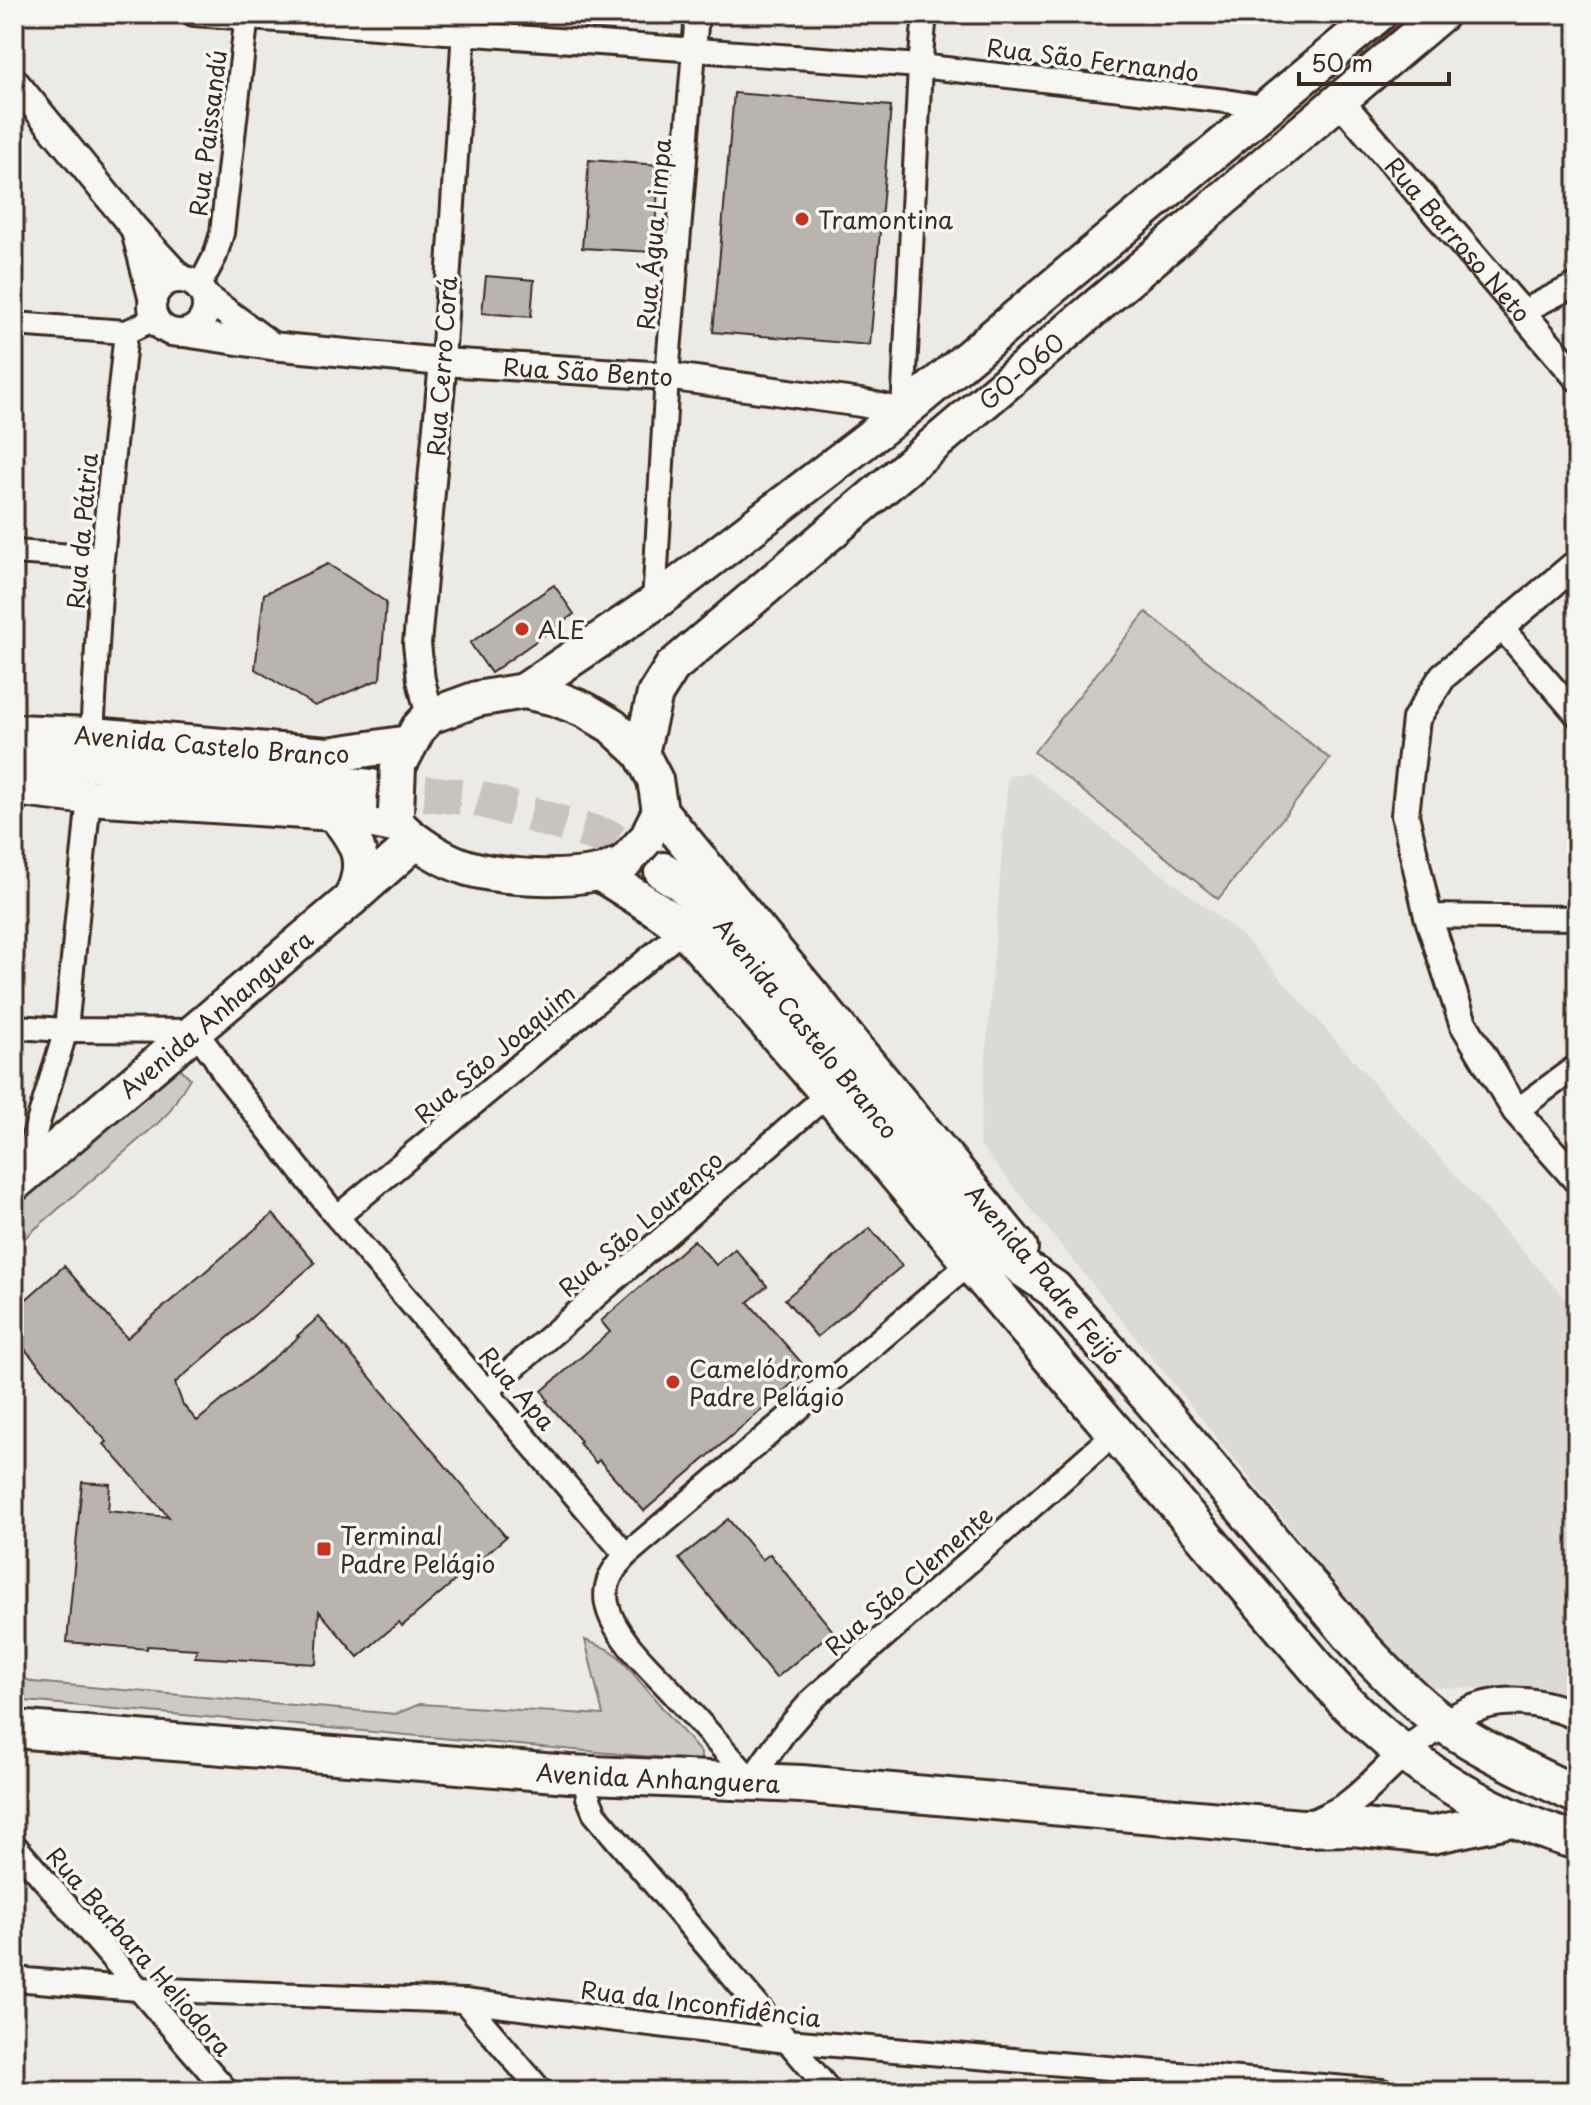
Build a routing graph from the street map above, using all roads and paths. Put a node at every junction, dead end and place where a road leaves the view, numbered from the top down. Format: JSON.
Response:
{"nodes":[{"id":1,"x":194,"y":14,"type":"edge"},
{"id":2,"x":697,"y":14,"type":"edge"},
{"id":3,"x":925,"y":14,"type":"edge"},
{"id":4,"x":1379,"y":14,"type":"edge"},
{"id":5,"x":1441,"y":14,"type":"edge"},
{"id":6,"x":247,"y":16,"type":"edge"},
{"id":7,"x":464,"y":24,"type":"edge"},
{"id":8,"x":694,"y":48,"type":"junction"},
{"id":9,"x":920,"y":66,"type":"junction"},
{"id":10,"x":16,"y":86,"type":"edge"},
{"id":11,"x":1340,"y":101,"type":"junction"},
{"id":12,"x":1267,"y":108,"type":"junction"},
{"id":13,"x":134,"y":228,"type":"junction"},
{"id":14,"x":1577,"y":284,"type":"edge"},
{"id":15,"x":194,"y":286,"type":"junction"},
{"id":16,"x":154,"y":310,"type":"junction"},
{"id":17,"x":1522,"y":312,"type":"junction"},
{"id":18,"x":14,"y":324,"type":"edge"},
{"id":19,"x":126,"y":332,"type":"junction"},
{"id":20,"x":184,"y":333,"type":"junction"},
{"id":21,"x":271,"y":346,"type":"junction"},
{"id":22,"x":443,"y":362,"type":"junction"},
{"id":23,"x":667,"y":376,"type":"junction"},
{"id":24,"x":1577,"y":377,"type":"edge"},
{"id":25,"x":903,"y":412,"type":"junction"},
{"id":26,"x":14,"y":552,"type":"edge"},
{"id":27,"x":102,"y":558,"type":"junction"},
{"id":28,"x":1577,"y":563,"type":"edge"},
{"id":29,"x":654,"y":603,"type":"junction"},
{"id":30,"x":1501,"y":627,"type":"junction"},
{"id":31,"x":524,"y":691,"type":"junction"},
{"id":32,"x":1577,"y":715,"type":"edge"},
{"id":33,"x":430,"y":716,"type":"junction"},
{"id":34,"x":14,"y":732,"type":"edge"},
{"id":35,"x":92,"y":735,"type":"junction"},
{"id":36,"x":641,"y":753,"type":"junction"},
{"id":37,"x":14,"y":755,"type":"edge"},
{"id":38,"x":14,"y":788,"type":"edge"},
{"id":39,"x":398,"y":796,"type":"junction"},
{"id":40,"x":89,"y":797,"type":"junction"},
{"id":41,"x":334,"y":813,"type":"junction"},
{"id":42,"x":632,"y":847,"type":"junction"},
{"id":43,"x":663,"y":871,"type":"tunnel mouth"},
{"id":44,"x":351,"y":899,"type":"junction"},
{"id":45,"x":1428,"y":916,"type":"junction"},
{"id":46,"x":1577,"y":918,"type":"edge"},
{"id":47,"x":684,"y":929,"type":"junction"},
{"id":48,"x":14,"y":1027,"type":"edge"},
{"id":49,"x":66,"y":1030,"type":"junction"},
{"id":50,"x":195,"y":1031,"type":"junction"},
{"id":51,"x":1577,"y":1066,"type":"edge"},
{"id":52,"x":828,"y":1094,"type":"junction"},
{"id":53,"x":1516,"y":1111,"type":"junction"},
{"id":54,"x":911,"y":1156,"type":"junction"},
{"id":55,"x":18,"y":1180,"type":"edge"},
{"id":56,"x":1577,"y":1180,"type":"edge"},
{"id":57,"x":337,"y":1217,"type":"junction"},
{"id":58,"x":970,"y":1263,"type":"junction"},
{"id":59,"x":1054,"y":1289,"type":"junction"},
{"id":60,"x":1019,"y":1322,"type":"junction"},
{"id":61,"x":487,"y":1391,"type":"junction"},
{"id":62,"x":1115,"y":1433,"type":"junction"},
{"id":63,"x":626,"y":1555,"type":"junction"},
{"id":64,"x":1577,"y":1716,"type":"edge"},
{"id":65,"x":1444,"y":1723,"type":"junction"},
{"id":66,"x":14,"y":1729,"type":"edge"},
{"id":67,"x":1577,"y":1733,"type":"edge"},
{"id":68,"x":1403,"y":1754,"type":"junction"},
{"id":69,"x":585,"y":1775,"type":"junction"},
{"id":70,"x":751,"y":1780,"type":"junction"},
{"id":71,"x":1577,"y":1795,"type":"edge"},
{"id":72,"x":1512,"y":1818,"type":"junction"},
{"id":73,"x":1301,"y":1828,"type":"junction"},
{"id":74,"x":1577,"y":1841,"type":"edge"},
{"id":75,"x":14,"y":1845,"type":"edge"},
{"id":76,"x":14,"y":1979,"type":"edge"},
{"id":77,"x":138,"y":1989,"type":"junction"},
{"id":78,"x":464,"y":2001,"type":"junction"},
{"id":79,"x":787,"y":2041,"type":"junction"},
{"id":80,"x":227,"y":2091,"type":"edge"},
{"id":81,"x":541,"y":2091,"type":"edge"},
{"id":82,"x":830,"y":2091,"type":"edge"},
{"id":83,"x":1382,"y":2091,"type":"edge"}],
"edges":[{"from":1,"to":6,"type":"street","name":"Rua São Fernando"},
{"from":2,"to":8,"type":"street","name":"Rua Água Limpa"},
{"from":3,"to":9,"type":"street"},
{"from":4,"to":12,"type":"main road","name":"GO-060","number":"GO-060"},
{"from":5,"to":11,"type":"main road","name":"GO-060","number":"GO-060"},
{"from":6,"to":7,"type":"street","name":"Rua São Fernando"},
{"from":6,"to":15,"type":"street","name":"Rua Paissandú"},
{"from":7,"to":8,"type":"street","name":"Rua São Fernando"},
{"from":7,"to":22,"type":"street","name":"Rua Cerro Corá"},
{"from":8,"to":9,"type":"street","name":"Rua São Fernando"},
{"from":8,"to":23,"type":"street","name":"Rua Água Limpa"},
{"from":9,"to":12,"type":"street","name":"Rua São Fernando"},
{"from":9,"to":25,"type":"street"},
{"from":10,"to":13,"type":"street"},
{"from":11,"to":17,"type":"street","name":"Rua Barroso Neto"},
{"from":11,"to":36,"type":"main road","name":"GO-060","number":"GO-060"},
{"from":12,"to":25,"type":"main road","name":"GO-060","number":"GO-060"},
{"from":13,"to":15,"type":"street"},
{"from":13,"to":16,"type":"street"},
{"from":14,"to":17,"type":"street"},
{"from":15,"to":16,"type":"street"},
{"from":15,"to":20,"type":"street"},
{"from":15,"to":21,"type":"street"},
{"from":16,"to":19,"type":"street"},
{"from":16,"to":20,"type":"street"},
{"from":17,"to":24,"type":"street","name":"Rua Barroso Neto"},
{"from":18,"to":19,"type":"street"},
{"from":19,"to":27,"type":"street","name":"Rua da Pátria"},
{"from":20,"to":21,"type":"street","name":"Rua São Bento"},
{"from":21,"to":22,"type":"street","name":"Rua São Bento"},
{"from":22,"to":23,"type":"street","name":"Rua São Bento"},
{"from":22,"to":33,"type":"street","name":"Rua Cerro Corá"},
{"from":23,"to":25,"type":"street","name":"Rua São Bento"},
{"from":23,"to":29,"type":"street","name":"Rua Água Limpa"},
{"from":25,"to":29,"type":"main road","name":"GO-060","number":"GO-060"},
{"from":26,"to":27,"type":"street"},
{"from":27,"to":35,"type":"street","name":"Rua da Pátria"},
{"from":28,"to":30,"type":"street"},
{"from":29,"to":31,"type":"main road","name":"GO-060","number":"GO-060"},
{"from":30,"to":32,"type":"street"},
{"from":30,"to":45,"type":"street"},
{"from":31,"to":33,"type":"main road","number":"GO-060"},
{"from":31,"to":36,"type":"main road"},
{"from":33,"to":39,"type":"main road"},
{"from":34,"to":35,"type":"main road","name":"Avenida Castelo Branco"},
{"from":35,"to":39,"type":"main road","name":"Avenida Castelo Branco"},
{"from":36,"to":42,"type":"main road"},
{"from":37,"to":39,"type":"highway","name":"Avenida Castelo Branco"},
{"from":38,"to":40,"type":"main road"},
{"from":39,"to":41,"type":"main road"},
{"from":39,"to":42,"type":"main road"},
{"from":39,"to":44,"type":"main road","name":"Avenida Anhanguera"},
{"from":40,"to":41,"type":"main road"},
{"from":40,"to":49,"type":"street"},
{"from":41,"to":44,"type":"main road"},
{"from":42,"to":47,"type":"main road","name":"Avenida Padre Feijó"},
{"from":42,"to":59,"type":"main road","name":"Avenida Padre Feijó"},
{"from":43,"to":54,"type":"highway","name":"Avenida Castelo Branco"},
{"from":44,"to":50,"type":"main road","name":"Avenida Anhanguera"},
{"from":45,"to":46,"type":"street"},
{"from":45,"to":53,"type":"street"},
{"from":47,"to":52,"type":"main road","name":"Avenida Padre Feijó"},
{"from":47,"to":57,"type":"street","name":"Rua São Joaquim"},
{"from":48,"to":49,"type":"street"},
{"from":49,"to":50,"type":"street"},
{"from":49,"to":55,"type":"street"},
{"from":50,"to":55,"type":"main road","name":"Avenida Anhanguera"},
{"from":50,"to":57,"type":"street","name":"Rua Apa"},
{"from":51,"to":53,"type":"street"},
{"from":52,"to":58,"type":"main road","name":"Avenida Padre Feijó"},
{"from":52,"to":61,"type":"street","name":"Rua São Lourenço"},
{"from":53,"to":56,"type":"street"},
{"from":54,"to":59,"type":"highway","name":"Avenida Castelo Branco"},
{"from":54,"to":60,"type":"highway","name":"Avenida Castelo Branco"},
{"from":57,"to":61,"type":"street","name":"Rua Apa"},
{"from":58,"to":60,"type":"highway","name":"Avenida Padre Feijó"},
{"from":58,"to":63,"type":"street"},
{"from":59,"to":65,"type":"highway","name":"Avenida Padre Feijó"},
{"from":60,"to":62,"type":"highway","name":"Avenida Padre Feijó"},
{"from":61,"to":63,"type":"street","name":"Rua Apa"},
{"from":62,"to":68,"type":"highway","name":"Avenida Padre Feijó"},
{"from":62,"to":70,"type":"street","name":"Rua São Clemente"},
{"from":63,"to":70,"type":"street"},
{"from":64,"to":65,"type":"street"},
{"from":65,"to":67,"type":"street"},
{"from":65,"to":68,"type":"street"},
{"from":65,"to":71,"type":"highway"},
{"from":66,"to":69,"type":"highway","name":"Avenida Anhanguera"},
{"from":68,"to":72,"type":"highway"},
{"from":68,"to":73,"type":"street"},
{"from":69,"to":70,"type":"highway","name":"Avenida Anhanguera"},
{"from":69,"to":79,"type":"street"},
{"from":70,"to":73,"type":"highway","name":"Avenida Anhanguera"},
{"from":72,"to":73,"type":"highway","name":"Avenida Anhanguera"},
{"from":72,"to":74,"type":"highway"},
{"from":75,"to":77,"type":"street","name":"Rua Barbara Heliodora"},
{"from":76,"to":77,"type":"street","name":"Rua da Inconfidência"},
{"from":77,"to":78,"type":"street","name":"Rua da Inconfidência"},
{"from":77,"to":80,"type":"street","name":"Rua Barbara Heliodora"},
{"from":78,"to":79,"type":"street","name":"Rua da Inconfidência"},
{"from":78,"to":81,"type":"street"},
{"from":79,"to":82,"type":"street"},
{"from":79,"to":83,"type":"street","name":"Rua da Inconfidência"}]}
